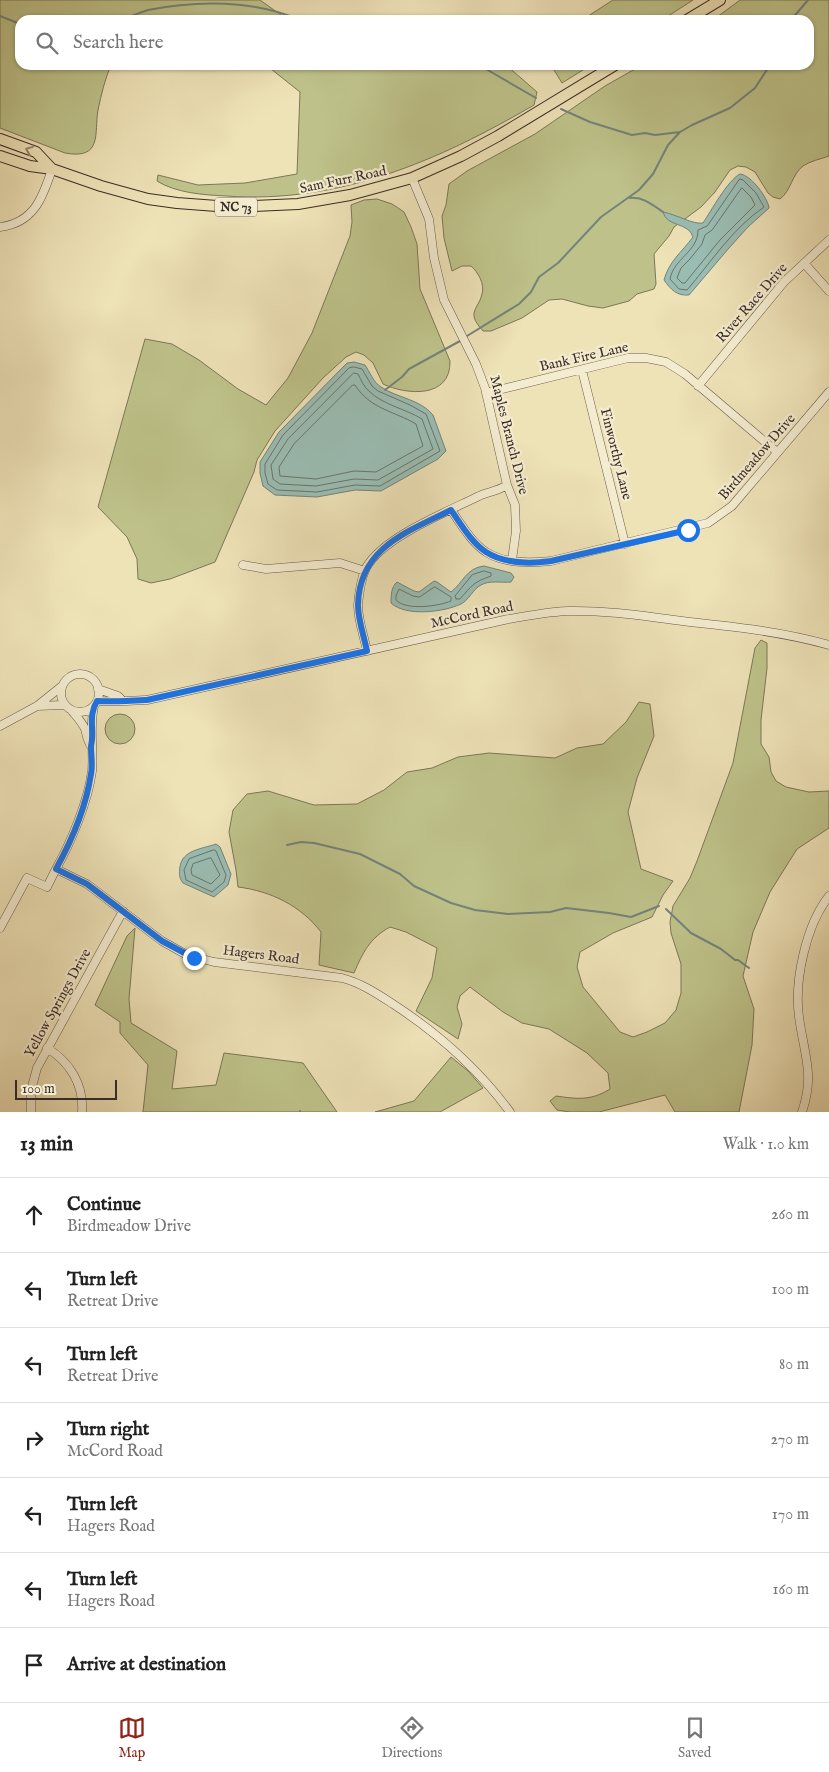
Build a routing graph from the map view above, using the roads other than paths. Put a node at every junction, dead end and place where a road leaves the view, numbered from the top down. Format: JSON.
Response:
{"nodes":[{"id":1,"x":720,"y":0,"type":"edge"},
{"id":2,"x":696,"y":15,"type":"edge"},
{"id":3,"x":607,"y":70,"type":"edge"},
{"id":4,"x":0,"y":139,"type":"edge"},
{"id":5,"x":0,"y":156,"type":"edge"},
{"id":6,"x":52,"y":169,"type":"junction"},
{"id":7,"x":412,"y":178,"type":"junction"},
{"id":8,"x":0,"y":227,"type":"edge"},
{"id":9,"x":829,"y":240,"type":"edge"},
{"id":10,"x":804,"y":263,"type":"junction"},
{"id":11,"x":829,"y":291,"type":"edge"},
{"id":12,"x":582,"y":370,"type":"junction"},
{"id":13,"x":698,"y":386,"type":"junction"},
{"id":14,"x":829,"y":392,"type":"edge"},
{"id":15,"x":486,"y":393,"type":"junction"},
{"id":16,"x":777,"y":452,"type":"junction"},
{"id":17,"x":507,"y":485,"type":"junction"},
{"id":18,"x":451,"y":510,"type":"junction"},
{"id":19,"x":625,"y":544,"type":"junction"},
{"id":20,"x":512,"y":560,"type":"junction"},
{"id":21,"x":243,"y":565,"type":"dead end"},
{"id":22,"x":365,"y":571,"type":"junction"},
{"id":23,"x":829,"y":645,"type":"edge"},
{"id":24,"x":367,"y":651,"type":"junction"},
{"id":25,"x":62,"y":686,"type":"junction"},
{"id":26,"x":98,"y":689,"type":"junction"},
{"id":27,"x":123,"y":701,"type":"junction"},
{"id":28,"x":95,"y":703,"type":"junction"},
{"id":29,"x":37,"y":706,"type":"junction"},
{"id":30,"x":67,"y":707,"type":"junction"},
{"id":31,"x":0,"y":726,"type":"edge"},
{"id":32,"x":91,"y":746,"type":"junction"},
{"id":33,"x":56,"y":869,"type":"junction"},
{"id":34,"x":829,"y":896,"type":"edge"},
{"id":35,"x":123,"y":911,"type":"junction"},
{"id":36,"x":0,"y":928,"type":"edge"},
{"id":37,"x":48,"y":1048,"type":"junction"},
{"id":38,"x":30,"y":1112,"type":"edge"},
{"id":39,"x":82,"y":1112,"type":"edge"},
{"id":40,"x":510,"y":1112,"type":"edge"},
{"id":41,"x":802,"y":1112,"type":"edge"}],
"edges":[{"from":1,"to":2,"type":"main road"},
{"from":3,"to":7,"type":"main road","name":"Sam Furr Road","number":"NC 73"},
{"from":6,"to":4,"type":"main road","name":"Sam Furr Road","number":"NC 73","one_way":true},
{"from":5,"to":6,"type":"main road","name":"Sam Furr Road","number":"NC 73"},
{"from":6,"to":7,"type":"main road","name":"Sam Furr Road","number":"NC 73"},
{"from":6,"to":8,"type":"street"},
{"from":7,"to":15,"type":"street","name":"Maples Branch Drive"},
{"from":9,"to":10,"type":"street","name":"River Race Drive"},
{"from":10,"to":11,"type":"street"},
{"from":10,"to":13,"type":"street","name":"River Race Drive"},
{"from":12,"to":13,"type":"street","name":"Bank Fire Lane"},
{"from":12,"to":15,"type":"street","name":"Bank Fire Lane"},
{"from":12,"to":19,"type":"street","name":"Finworthy Lane"},
{"from":13,"to":16,"type":"street","name":"Bank Fire Lane"},
{"from":14,"to":16,"type":"street","name":"Birdmeadow Drive"},
{"from":15,"to":17,"type":"street","name":"Maples Branch Drive"},
{"from":16,"to":19,"type":"street","name":"Birdmeadow Drive"},
{"from":17,"to":18,"type":"street"},
{"from":17,"to":20,"type":"street","name":"Maples Branch Drive"},
{"from":18,"to":20,"type":"street","name":"Birdmeadow Drive"},
{"from":18,"to":22,"type":"street"},
{"from":19,"to":20,"type":"street","name":"Birdmeadow Drive"},
{"from":21,"to":22,"type":"street"},
{"from":22,"to":24,"type":"street"},
{"from":23,"to":24,"type":"street","name":"McCord Road"},
{"from":24,"to":27,"type":"street","name":"McCord Road"},
{"from":25,"to":26,"type":"street","name":"McCord Road"},
{"from":25,"to":29,"type":"street","name":"McCord Road"},
{"from":25,"to":30,"type":"street"},
{"from":26,"to":27,"type":"street","name":"McCord Road"},
{"from":26,"to":28,"type":"street"},
{"from":27,"to":28,"type":"street","name":"McCord Road"},
{"from":28,"to":30,"type":"street","name":"McCord Road"},
{"from":28,"to":32,"type":"street"},
{"from":29,"to":30,"type":"street","name":"McCord Road"},
{"from":29,"to":31,"type":"street","name":"McCord Road"},
{"from":30,"to":32,"type":"street"},
{"from":32,"to":33,"type":"street"},
{"from":33,"to":35,"type":"street","name":"Hagers Road"},
{"from":33,"to":36,"type":"street"},
{"from":34,"to":41,"type":"street"},
{"from":35,"to":37,"type":"street","name":"Yellow Springs Drive"},
{"from":35,"to":40,"type":"street","name":"Hagers Road"},
{"from":37,"to":38,"type":"street","name":"Yellow Springs Drive"},
{"from":37,"to":39,"type":"street"}]}
